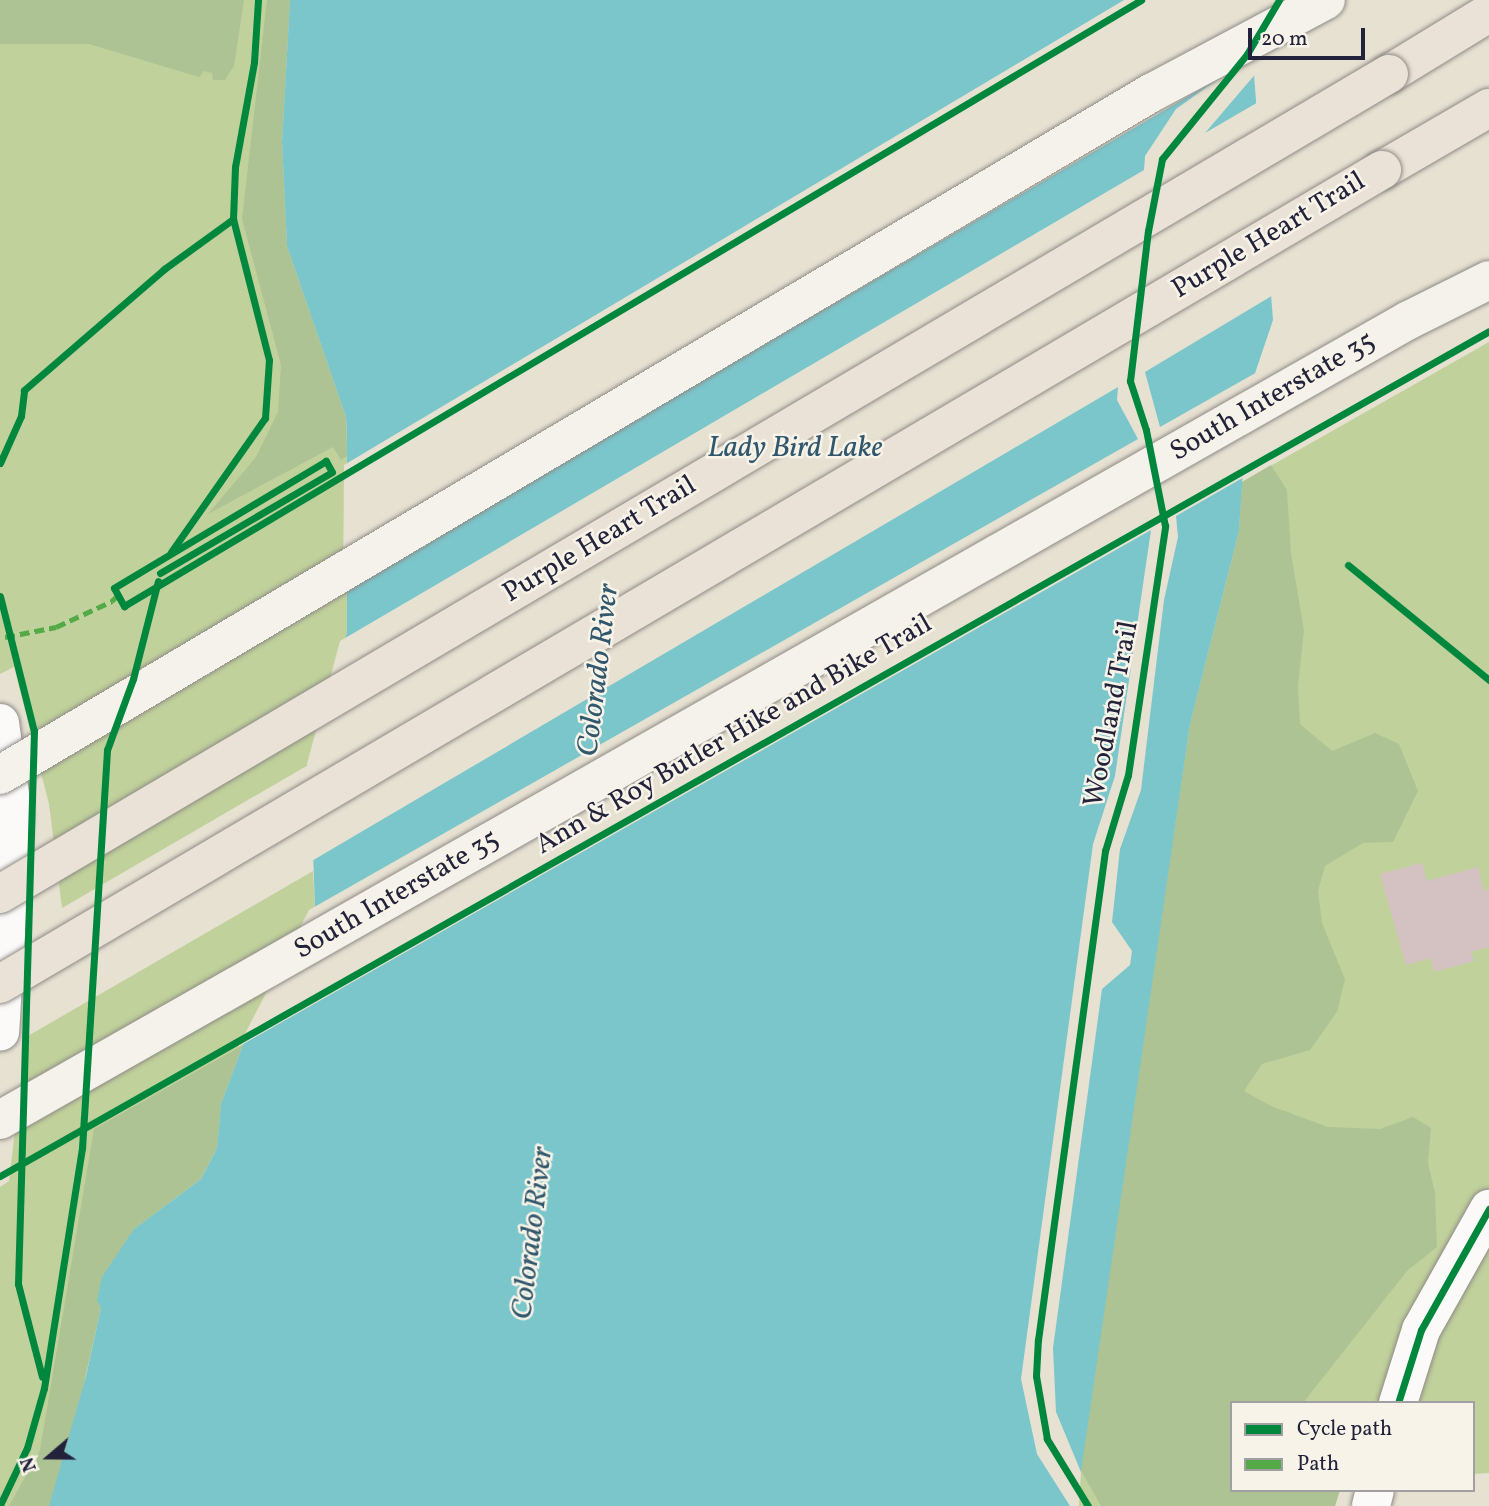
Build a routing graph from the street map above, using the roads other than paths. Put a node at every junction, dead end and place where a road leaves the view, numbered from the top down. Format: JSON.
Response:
{"nodes":[{"id":1,"x":1326,"y":0,"type":"edge"},
{"id":2,"x":1489,"y":13,"type":"edge"},
{"id":3,"x":1489,"y":108,"type":"edge"},
{"id":4,"x":1489,"y":280,"type":"edge"},
{"id":5,"x":0,"y":723,"type":"edge"},
{"id":6,"x":0,"y":775,"type":"edge"},
{"id":7,"x":0,"y":894,"type":"edge"},
{"id":8,"x":0,"y":984,"type":"edge"},
{"id":9,"x":0,"y":1032,"type":"edge"},
{"id":10,"x":0,"y":1120,"type":"edge"},
{"id":11,"x":1489,"y":1209,"type":"edge"},
{"id":12,"x":1399,"y":1401,"type":"edge"}],
"edges":[{"from":1,"to":6,"type":"main road","bridge":true},
{"from":2,"to":7,"type":"highway","name":"Purple Heart Trail","bridge":true},
{"from":3,"to":8,"type":"highway","name":"Purple Heart Trail","bridge":true},
{"from":4,"to":10,"type":"main road","name":"South Interstate 35"},
{"from":5,"to":9,"type":"street"},
{"from":11,"to":12,"type":"street"}]}
